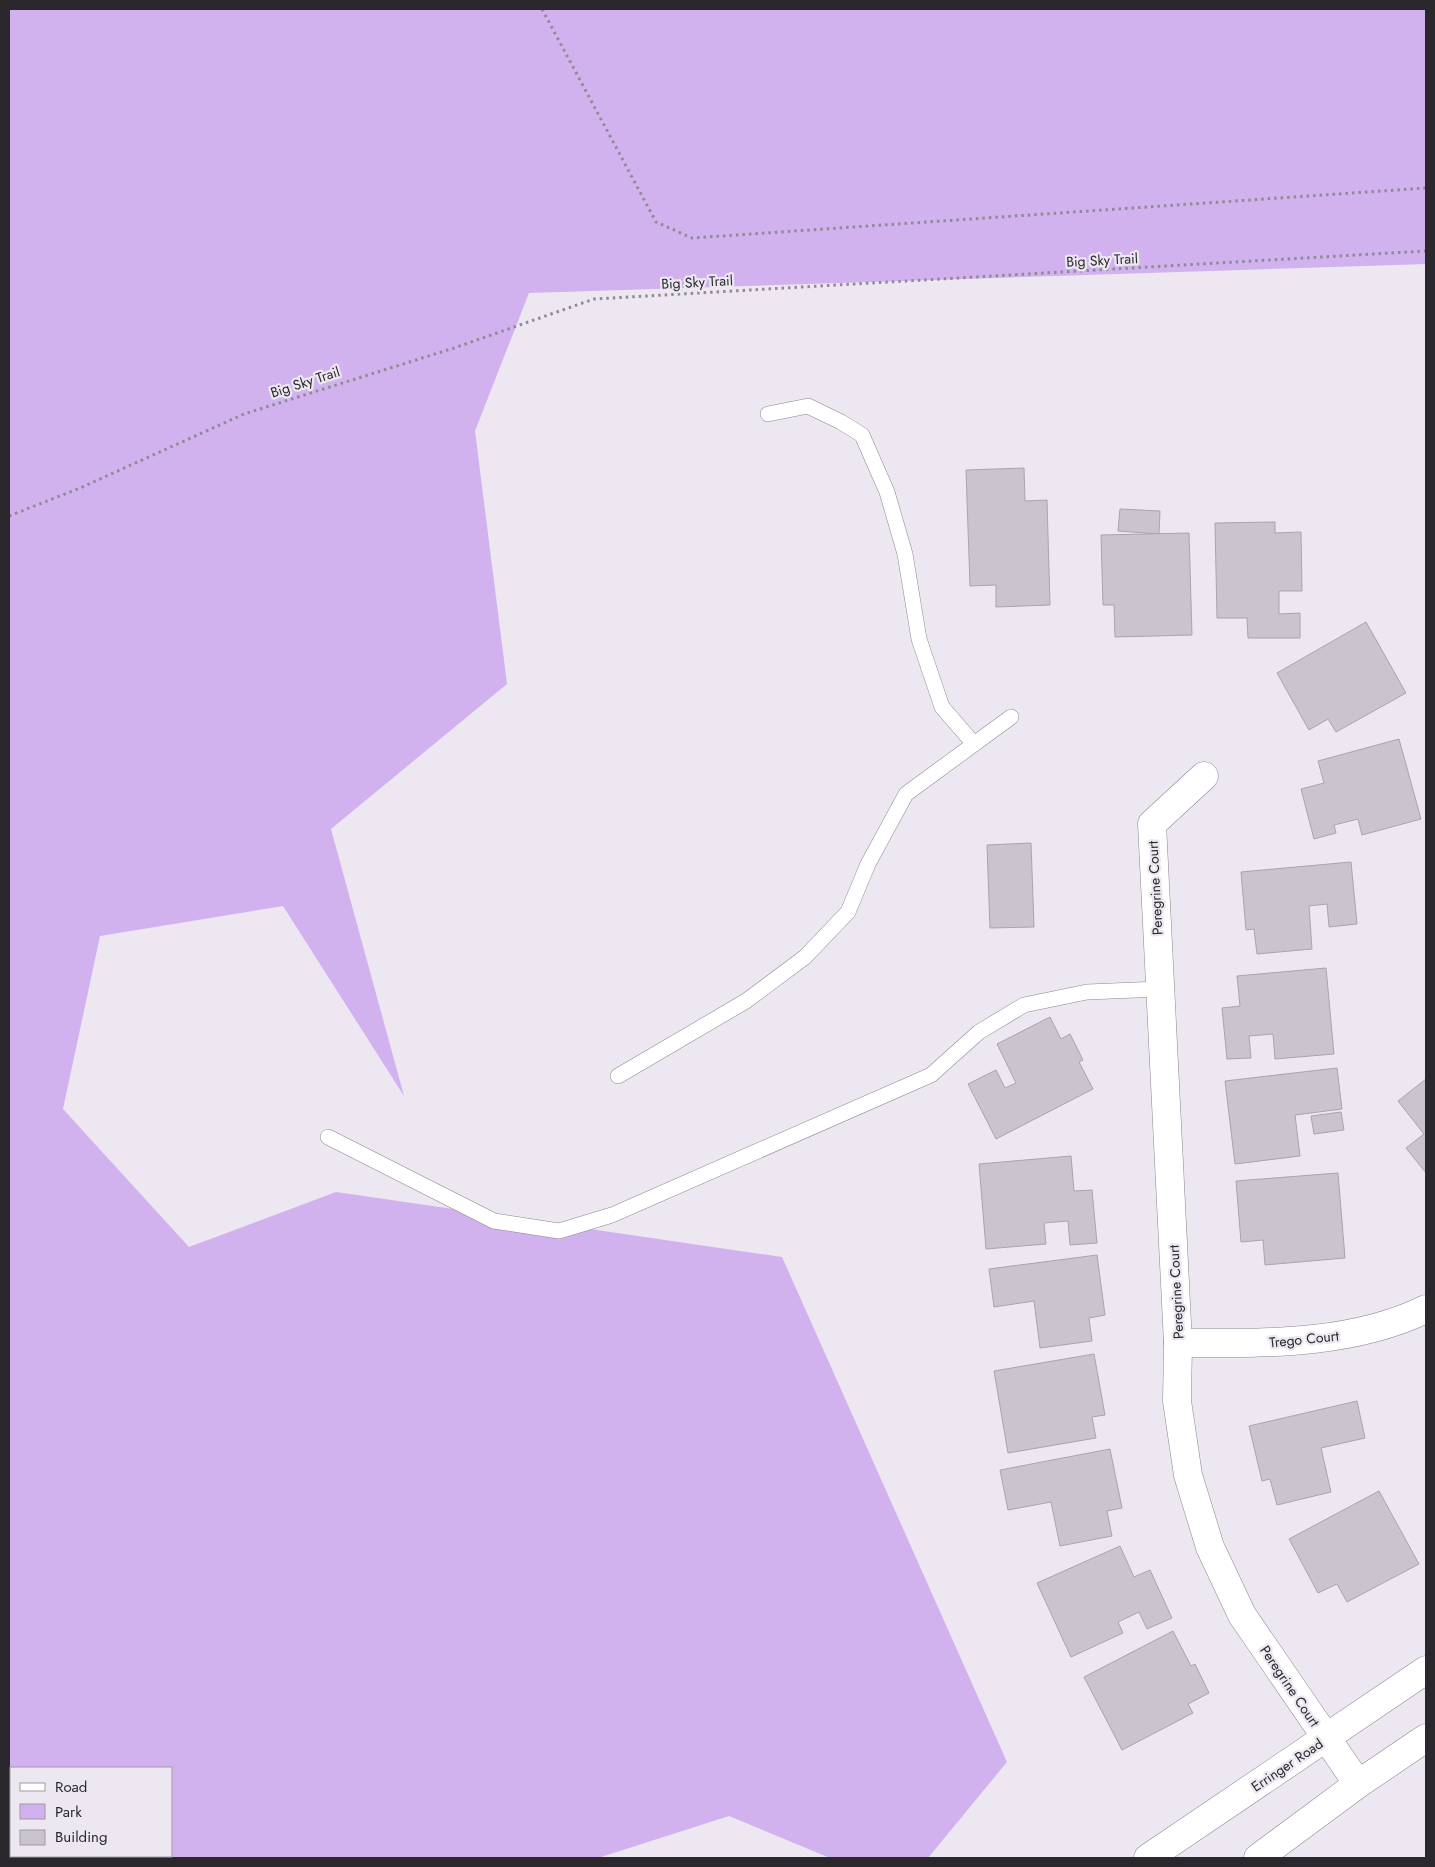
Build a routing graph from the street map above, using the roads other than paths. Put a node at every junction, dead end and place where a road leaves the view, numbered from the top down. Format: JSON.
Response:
{"nodes":[{"id":1,"x":768,"y":414,"type":"dead end"},
{"id":2,"x":1011,"y":717,"type":"dead end"},
{"id":3,"x":974,"y":744,"type":"junction"},
{"id":4,"x":1204,"y":776,"type":"dead end"},
{"id":5,"x":1160,"y":989,"type":"junction"},
{"id":6,"x":618,"y":1076,"type":"dead end"},
{"id":7,"x":328,"y":1137,"type":"dead end"},
{"id":8,"x":1426,"y":1309,"type":"edge"},
{"id":9,"x":1178,"y":1343,"type":"junction"},
{"id":10,"x":1426,"y":1670,"type":"edge"},
{"id":11,"x":1326,"y":1738,"type":"junction"},
{"id":12,"x":1426,"y":1738,"type":"edge"},
{"id":13,"x":1358,"y":1784,"type":"junction"},
{"id":14,"x":1148,"y":1858,"type":"edge"},
{"id":15,"x":1258,"y":1858,"type":"edge"}],
"edges":[{"from":1,"to":3,"type":"lane"},
{"from":2,"to":3,"type":"lane"},
{"from":3,"to":6,"type":"lane"},
{"from":4,"to":5,"type":"street","name":"Peregrine Court"},
{"from":5,"to":7,"type":"lane"},
{"from":5,"to":9,"type":"street","name":"Peregrine Court"},
{"from":8,"to":9,"type":"street","name":"Trego Court"},
{"from":9,"to":11,"type":"street","name":"Peregrine Court"},
{"from":10,"to":11,"type":"street","name":"Erringer Road"},
{"from":11,"to":13,"type":"street","name":"Peregrine Court"},
{"from":11,"to":14,"type":"street","name":"Erringer Road"},
{"from":12,"to":13,"type":"street"},
{"from":13,"to":15,"type":"street"}]}
